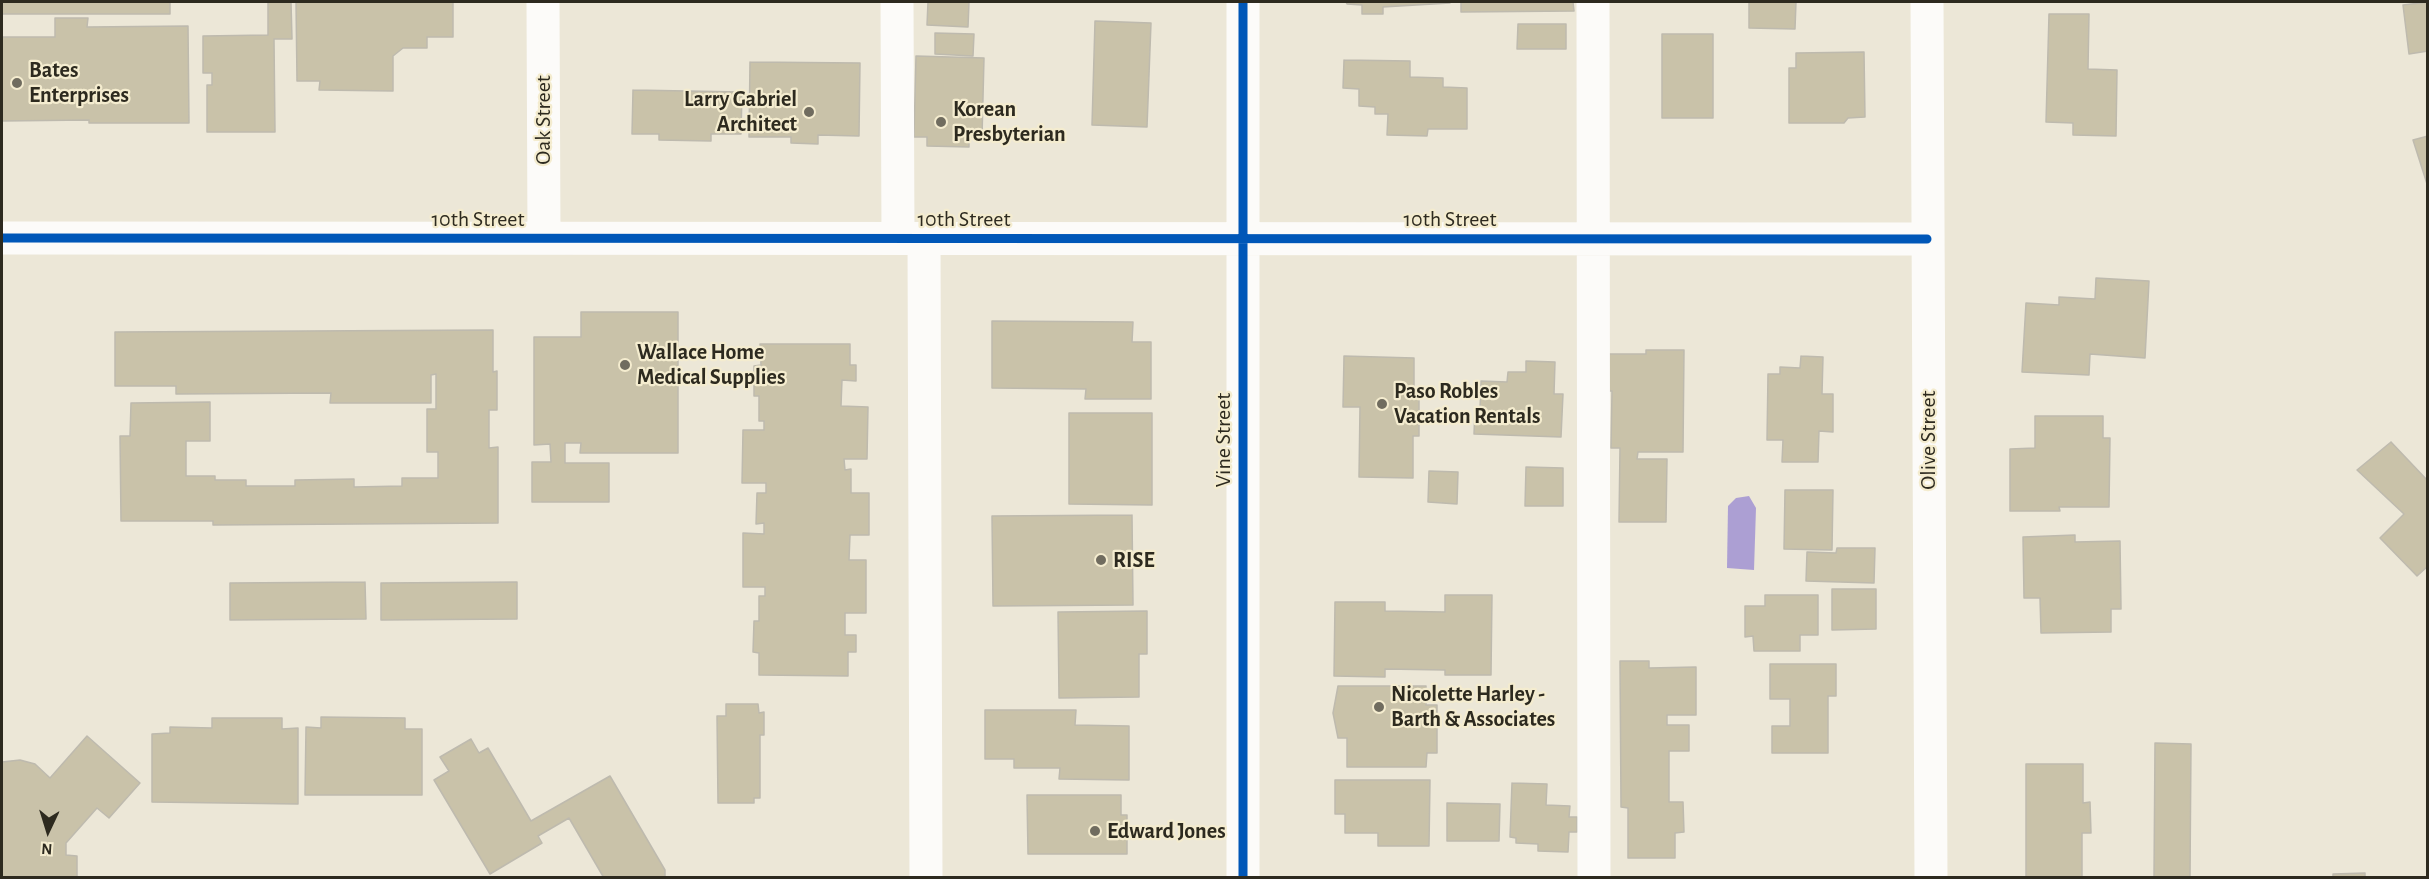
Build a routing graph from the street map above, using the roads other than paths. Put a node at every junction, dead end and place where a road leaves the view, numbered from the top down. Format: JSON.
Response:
{"nodes":[{"id":1,"x":543,"y":2,"type":"edge"},
{"id":2,"x":897,"y":2,"type":"edge"},
{"id":3,"x":1243,"y":2,"type":"edge"},
{"id":4,"x":1593,"y":2,"type":"edge"},
{"id":5,"x":1927,"y":2,"type":"edge"},
{"id":6,"x":2,"y":237,"type":"edge"},
{"id":7,"x":544,"y":238,"type":"junction"},
{"id":8,"x":911,"y":238,"type":"junction"},
{"id":9,"x":1242,"y":238,"type":"junction"},
{"id":10,"x":1592,"y":239,"type":"junction"},
{"id":11,"x":1927,"y":239,"type":"junction"},
{"id":12,"x":926,"y":878,"type":"edge"},
{"id":13,"x":1243,"y":878,"type":"edge"},
{"id":14,"x":1594,"y":878,"type":"edge"},
{"id":15,"x":1931,"y":878,"type":"edge"}],
"edges":[{"from":1,"to":7,"type":"street","name":"Oak Street"},
{"from":2,"to":8,"type":"street"},
{"from":3,"to":9,"type":"street","name":"Vine Street"},
{"from":4,"to":10,"type":"street"},
{"from":5,"to":11,"type":"street","name":"Olive Street"},
{"from":6,"to":7,"type":"street","name":"10th Street"},
{"from":7,"to":8,"type":"street","name":"10th Street"},
{"from":8,"to":9,"type":"street","name":"10th Street"},
{"from":8,"to":12,"type":"street"},
{"from":9,"to":10,"type":"street","name":"10th Street"},
{"from":9,"to":13,"type":"street","name":"Vine Street"},
{"from":10,"to":11,"type":"street","name":"10th Street"},
{"from":10,"to":14,"type":"street"},
{"from":11,"to":15,"type":"street","name":"Olive Street"}]}
